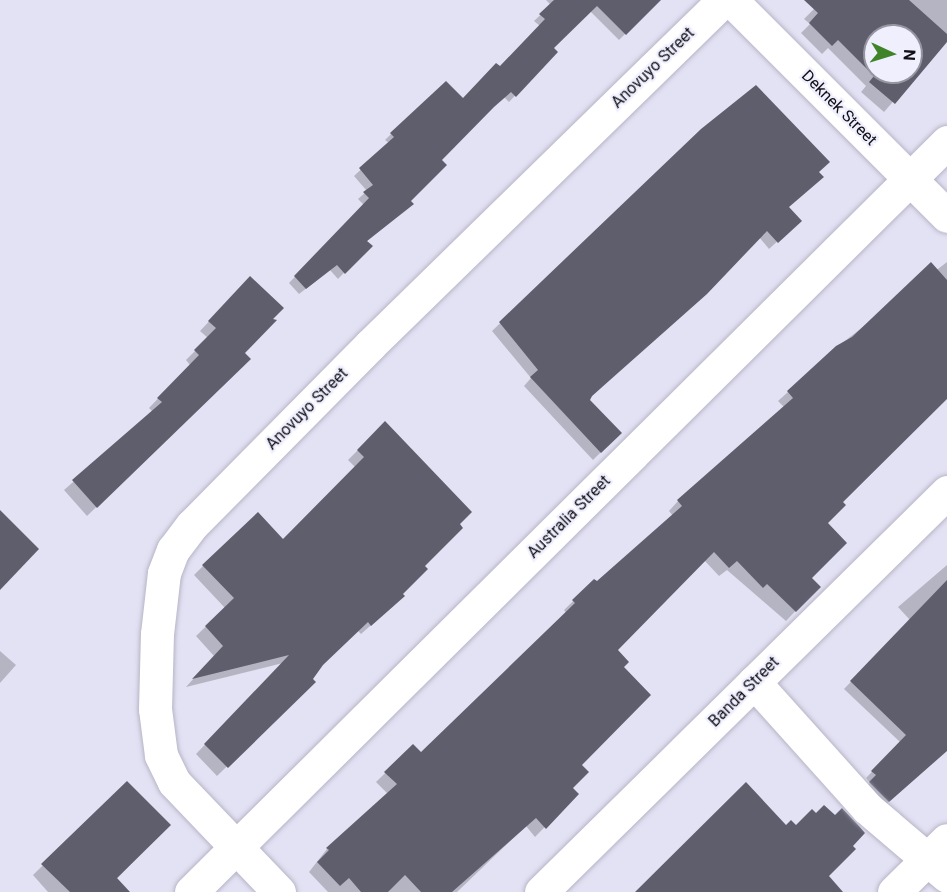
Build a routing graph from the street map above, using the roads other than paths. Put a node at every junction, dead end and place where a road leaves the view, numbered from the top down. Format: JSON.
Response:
{"nodes":[{"id":1,"x":723,"y":0,"type":"edge"},
{"id":2,"x":731,"y":0,"type":"edge"},
{"id":3,"x":947,"y":142,"type":"edge"},
{"id":4,"x":910,"y":178,"type":"junction"},
{"id":5,"x":947,"y":216,"type":"edge"},
{"id":6,"x":947,"y":492,"type":"edge"},
{"id":7,"x":754,"y":682,"type":"junction"},
{"id":8,"x":236,"y":848,"type":"junction"},
{"id":9,"x":940,"y":859,"type":"edge"},
{"id":10,"x":191,"y":892,"type":"edge"},
{"id":11,"x":279,"y":892,"type":"edge"},
{"id":12,"x":541,"y":892,"type":"edge"},
{"id":13,"x":894,"y":892,"type":"edge"}],
"edges":[{"from":1,"to":8,"type":"street","name":"Anovuyo Street"},
{"from":2,"to":4,"type":"street","name":"Deknek Street"},
{"from":3,"to":4,"type":"street","name":"Australia Street"},
{"from":4,"to":5,"type":"street","name":"Deknek Street"},
{"from":4,"to":8,"type":"street","name":"Australia Street"},
{"from":6,"to":7,"type":"street","name":"Banda Street"},
{"from":7,"to":9,"type":"street"},
{"from":7,"to":12,"type":"street","name":"Banda Street"},
{"from":8,"to":10,"type":"street","name":"Australia Street"},
{"from":8,"to":11,"type":"street","name":"Anovuyo Street"},
{"from":9,"to":13,"type":"street"}]}
